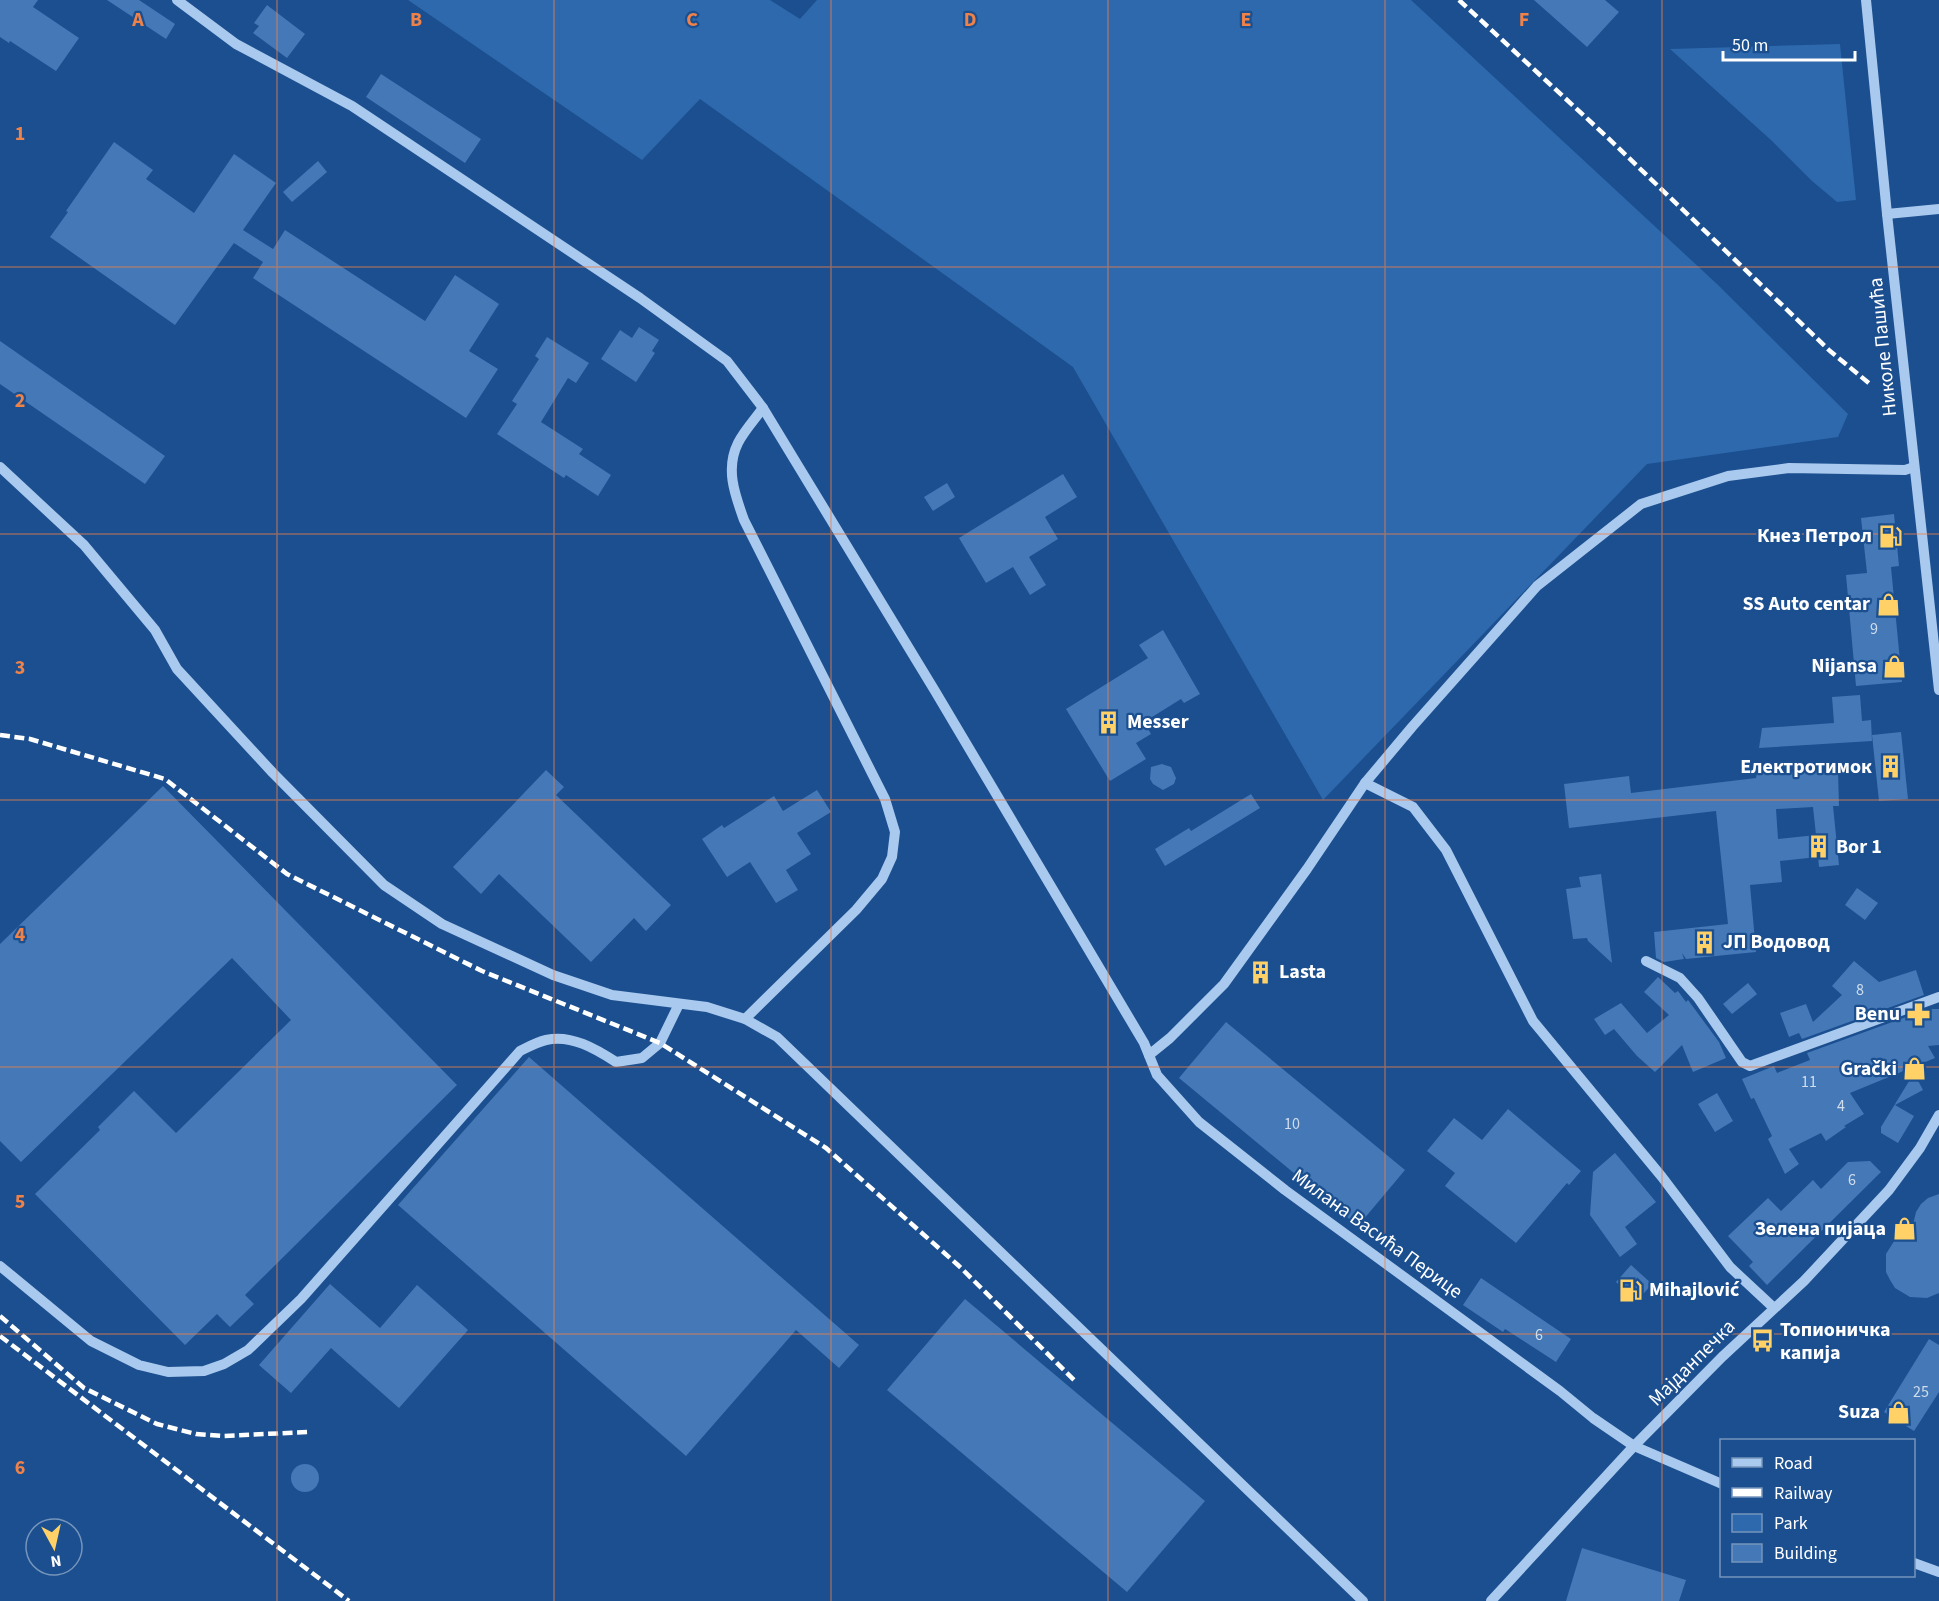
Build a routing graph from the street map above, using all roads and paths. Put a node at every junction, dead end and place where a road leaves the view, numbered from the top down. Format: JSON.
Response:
{"nodes":[{"id":1,"x":177,"y":0,"type":"edge"},
{"id":2,"x":1866,"y":0,"type":"edge"},
{"id":3,"x":1939,"y":209,"type":"edge"},
{"id":4,"x":1887,"y":214,"type":"junction"},
{"id":5,"x":763,"y":408,"type":"junction"},
{"id":6,"x":0,"y":467,"type":"edge"},
{"id":7,"x":1914,"y":467,"type":"junction"},
{"id":8,"x":1939,"y":690,"type":"edge"},
{"id":9,"x":1365,"y":783,"type":"junction"},
{"id":10,"x":1646,"y":961,"type":"dead end"},
{"id":11,"x":1939,"y":997,"type":"edge"},
{"id":12,"x":679,"y":1004,"type":"junction"},
{"id":13,"x":745,"y":1019,"type":"junction"},
{"id":14,"x":1149,"y":1055,"type":"junction"},
{"id":15,"x":1939,"y":1115,"type":"edge"},
{"id":16,"x":0,"y":1266,"type":"edge"},
{"id":17,"x":1774,"y":1308,"type":"junction"},
{"id":18,"x":1634,"y":1446,"type":"junction"},
{"id":19,"x":1720,"y":1484,"type":"edge"},
{"id":20,"x":1915,"y":1563,"type":"edge"},
{"id":21,"x":1939,"y":1572,"type":"edge"},
{"id":22,"x":1363,"y":1601,"type":"edge"},
{"id":23,"x":1491,"y":1601,"type":"edge"}],
"edges":[{"from":1,"to":5,"type":"street","name":"Милана Васића Перице"},
{"from":2,"to":4,"type":"street","name":"Николе Пашића"},
{"from":3,"to":4,"type":"street"},
{"from":4,"to":7,"type":"street","name":"Николе Пашића"},
{"from":5,"to":13,"type":"street"},
{"from":5,"to":14,"type":"street","name":"Милана Васића Перице"},
{"from":6,"to":12,"type":"street"},
{"from":7,"to":8,"type":"street","name":"Николе Пашића"},
{"from":7,"to":9,"type":"street"},
{"from":9,"to":14,"type":"street"},
{"from":9,"to":17,"type":"street"},
{"from":10,"to":11,"type":"street"},
{"from":12,"to":13,"type":"street"},
{"from":12,"to":16,"type":"street"},
{"from":13,"to":22,"type":"street"},
{"from":14,"to":18,"type":"street","name":"Милана Васића Перице"},
{"from":15,"to":17,"type":"street","name":"Мајданпечка"},
{"from":17,"to":18,"type":"street","name":"Мајданпечка"},
{"from":18,"to":19,"type":"street","name":"Милана Васића Перице"},
{"from":18,"to":23,"type":"street","name":"Мајданпечка"},
{"from":20,"to":21,"type":"street"}]}
